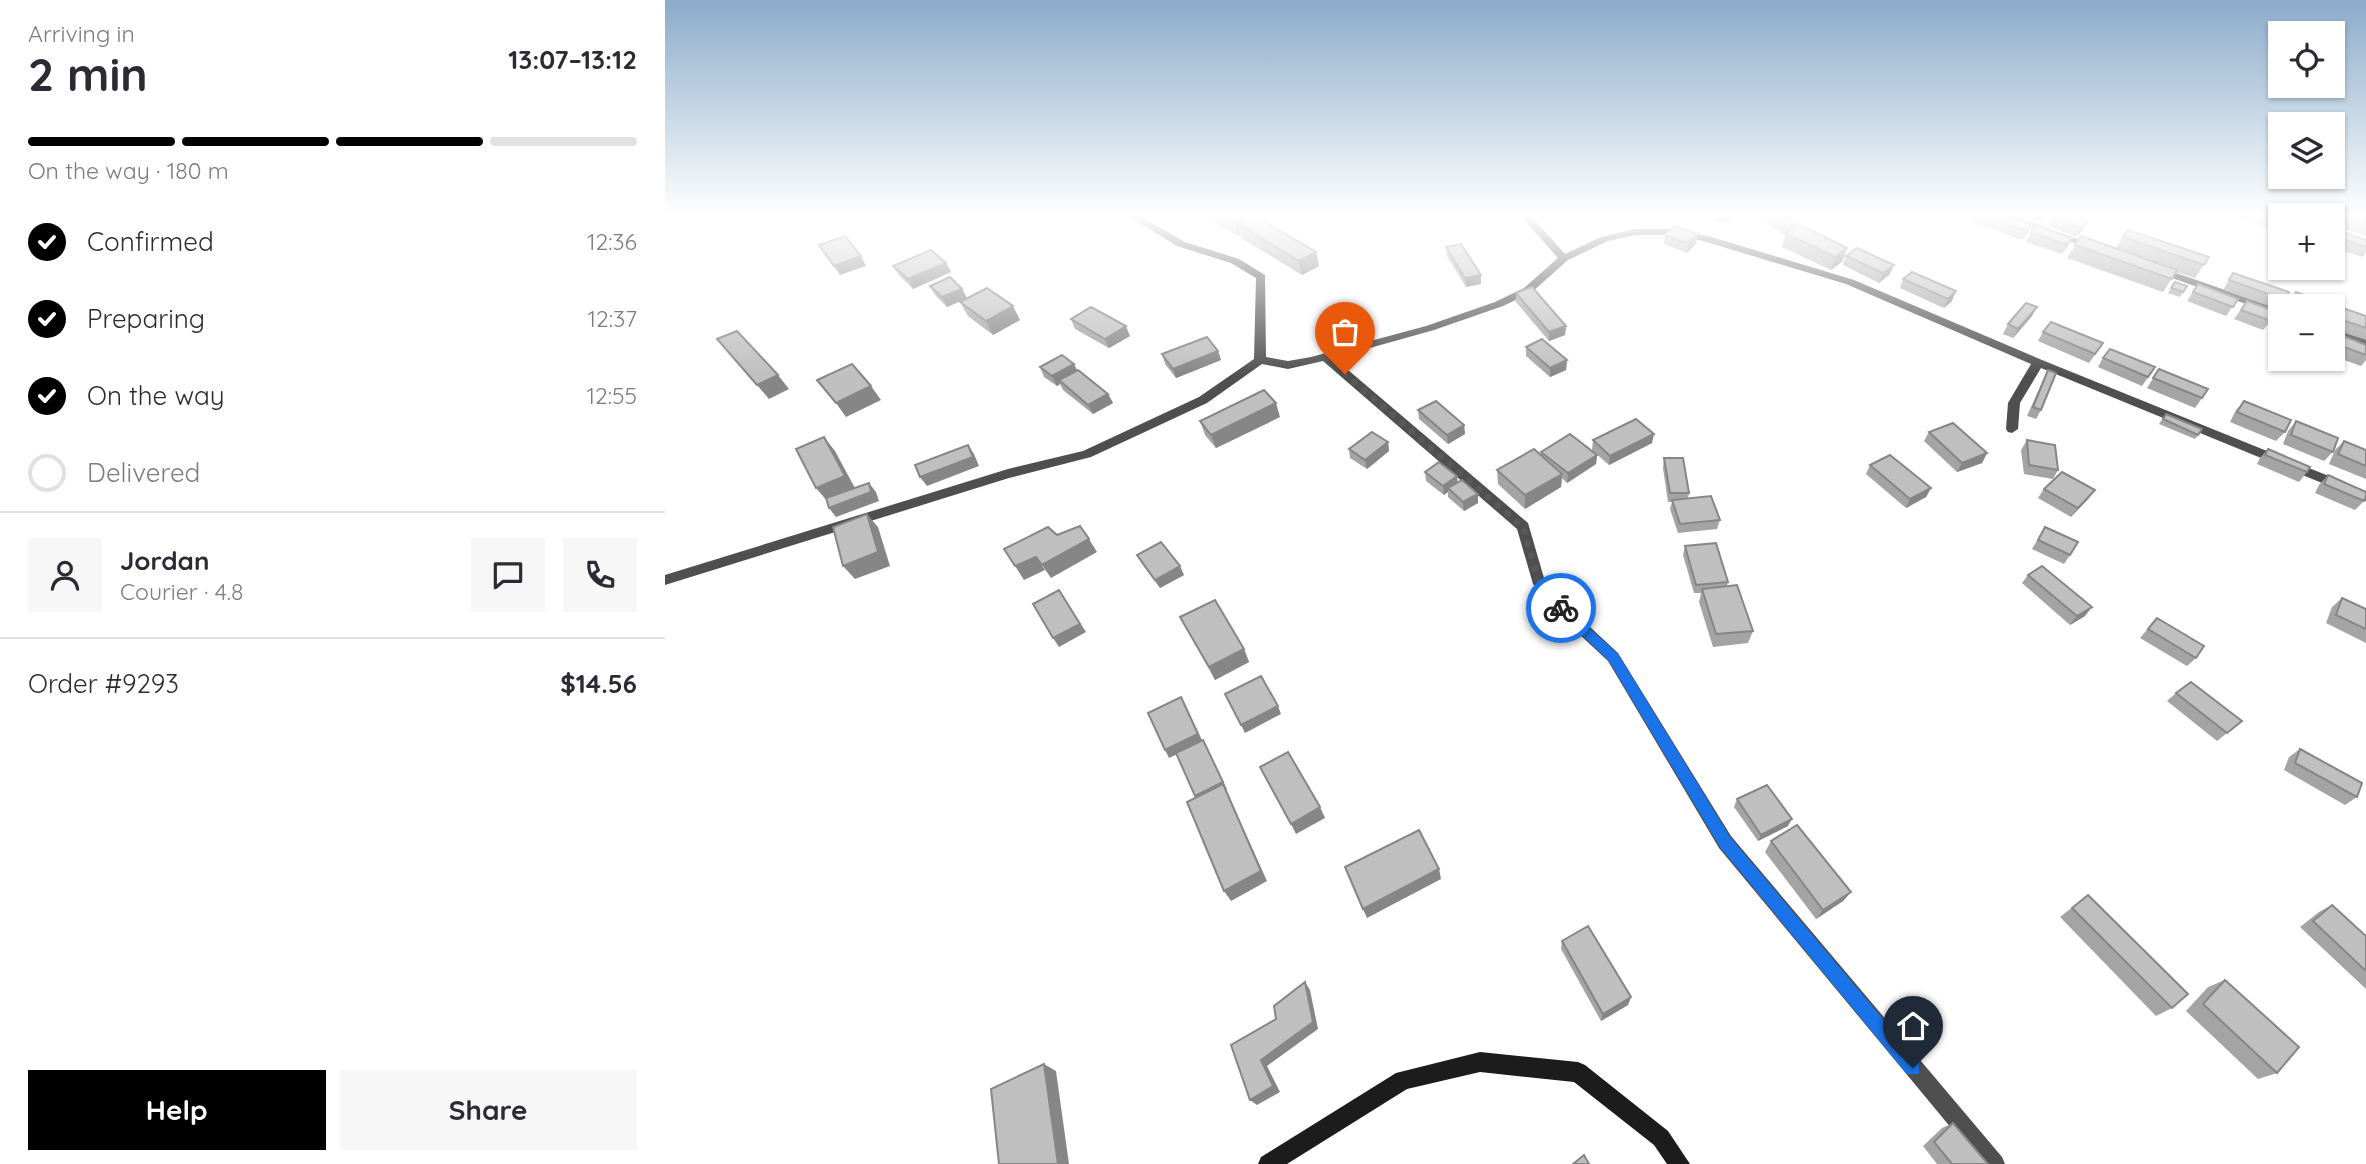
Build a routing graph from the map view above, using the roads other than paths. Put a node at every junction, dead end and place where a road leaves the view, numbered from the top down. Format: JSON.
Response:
{"nodes":[{"id":1,"x":1247,"y":268,"type":"edge"},
{"id":2,"x":1552,"y":268,"type":"edge"},
{"id":3,"x":1806,"y":268,"type":"edge"},
{"id":4,"x":2153,"y":268,"type":"edge"},
{"id":5,"x":2268,"y":309,"type":"edge"},
{"id":6,"x":2345,"y":336,"type":"edge"},
{"id":7,"x":2366,"y":343,"type":"edge"},
{"id":8,"x":1325,"y":357,"type":"junction"},
{"id":9,"x":1260,"y":360,"type":"junction"},
{"id":10,"x":2038,"y":363,"type":"junction"},
{"id":11,"x":2012,"y":429,"type":"dead end"},
{"id":12,"x":2366,"y":496,"type":"edge"},
{"id":13,"x":665,"y":580,"type":"edge"},
{"id":14,"x":1268,"y":1164,"type":"edge"},
{"id":15,"x":1680,"y":1164,"type":"edge"},
{"id":16,"x":1995,"y":1164,"type":"edge"}],
"edges":[{"from":1,"to":9,"type":"street"},
{"from":2,"to":8,"type":"street"},
{"from":3,"to":10,"type":"street"},
{"from":4,"to":5,"type":"street"},
{"from":6,"to":7,"type":"street"},
{"from":8,"to":9,"type":"street"},
{"from":8,"to":16,"type":"street"},
{"from":9,"to":13,"type":"street"},
{"from":10,"to":11,"type":"street"},
{"from":10,"to":12,"type":"street"},
{"from":14,"to":15,"type":"main road"}]}
